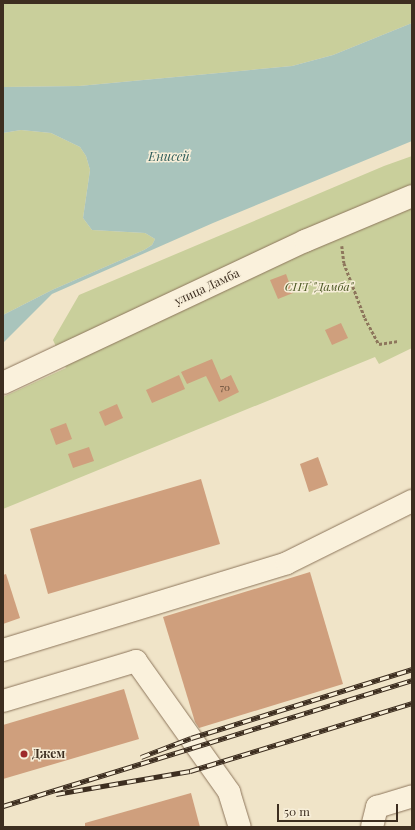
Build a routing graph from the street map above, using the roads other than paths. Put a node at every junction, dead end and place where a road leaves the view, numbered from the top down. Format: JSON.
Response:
{"nodes":[{"id":1,"x":412,"y":196,"type":"edge"},
{"id":2,"x":3,"y":383,"type":"edge"},
{"id":3,"x":412,"y":501,"type":"edge"},
{"id":4,"x":3,"y":650,"type":"edge"},
{"id":5,"x":3,"y":701,"type":"edge"},
{"id":6,"x":412,"y":796,"type":"edge"},
{"id":7,"x":240,"y":827,"type":"edge"},
{"id":8,"x":372,"y":827,"type":"edge"}],
"edges":[{"from":1,"to":2,"type":"street","name":"улица Дамба"},
{"from":3,"to":4,"type":"street"},
{"from":5,"to":7,"type":"street"},
{"from":6,"to":8,"type":"street"}]}
